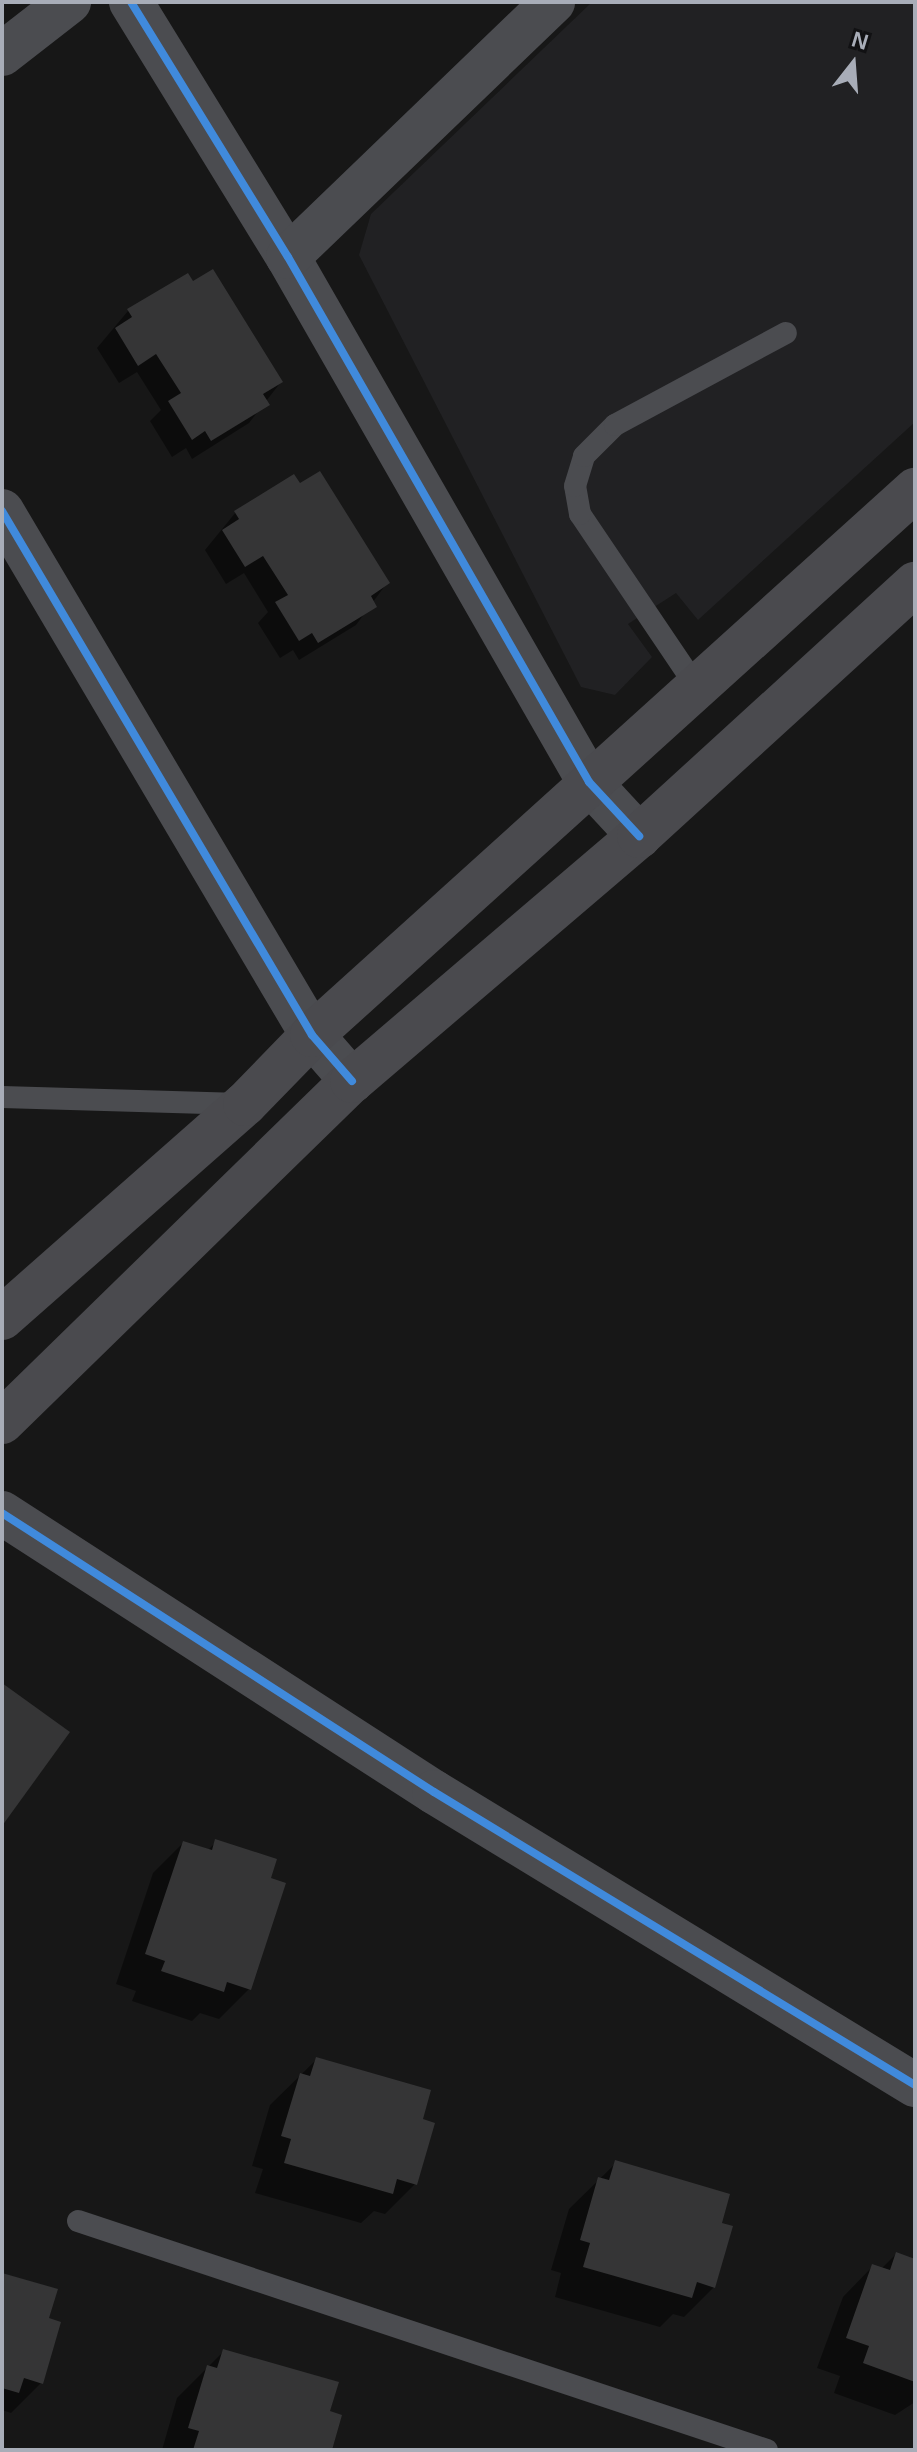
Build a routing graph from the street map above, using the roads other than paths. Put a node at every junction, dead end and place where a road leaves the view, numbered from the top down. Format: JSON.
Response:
{"nodes":[{"id":1,"x":69,"y":2,"type":"edge"},
{"id":2,"x":131,"y":2,"type":"edge"},
{"id":3,"x":553,"y":2,"type":"edge"},
{"id":4,"x":2,"y":54,"type":"edge"},
{"id":5,"x":288,"y":257,"type":"junction"},
{"id":6,"x":786,"y":333,"type":"dead end"},
{"id":7,"x":915,"y":490,"type":"edge"},
{"id":8,"x":2,"y":511,"type":"edge"},
{"id":9,"x":915,"y":584,"type":"edge"},
{"id":10,"x":696,"y":686,"type":"junction"},
{"id":11,"x":589,"y":782,"type":"junction"},
{"id":12,"x":639,"y":836,"type":"junction"},
{"id":13,"x":312,"y":1035,"type":"junction"},
{"id":14,"x":352,"y":1081,"type":"junction"},
{"id":15,"x":2,"y":1097,"type":"edge"},
{"id":16,"x":245,"y":1104,"type":"junction"},
{"id":17,"x":2,"y":1318,"type":"edge"},
{"id":18,"x":2,"y":1422,"type":"edge"},
{"id":19,"x":2,"y":1513,"type":"edge"},
{"id":20,"x":915,"y":2085,"type":"edge"},
{"id":21,"x":78,"y":2221,"type":"dead end"},
{"id":22,"x":767,"y":2450,"type":"edge"}],
"edges":[{"from":1,"to":4,"type":"street"},
{"from":2,"to":5,"type":"street"},
{"from":3,"to":5,"type":"street"},
{"from":5,"to":11,"type":"street"},
{"from":6,"to":10,"type":"lane"},
{"from":7,"to":10,"type":"main road"},
{"from":8,"to":13,"type":"street"},
{"from":9,"to":12,"type":"main road"},
{"from":10,"to":11,"type":"main road"},
{"from":11,"to":12,"type":"street"},
{"from":11,"to":13,"type":"main road"},
{"from":12,"to":14,"type":"main road"},
{"from":13,"to":14,"type":"street"},
{"from":13,"to":16,"type":"main road"},
{"from":14,"to":18,"type":"main road"},
{"from":15,"to":16,"type":"lane"},
{"from":16,"to":17,"type":"main road"},
{"from":19,"to":20,"type":"street"},
{"from":21,"to":22,"type":"lane"}]}
